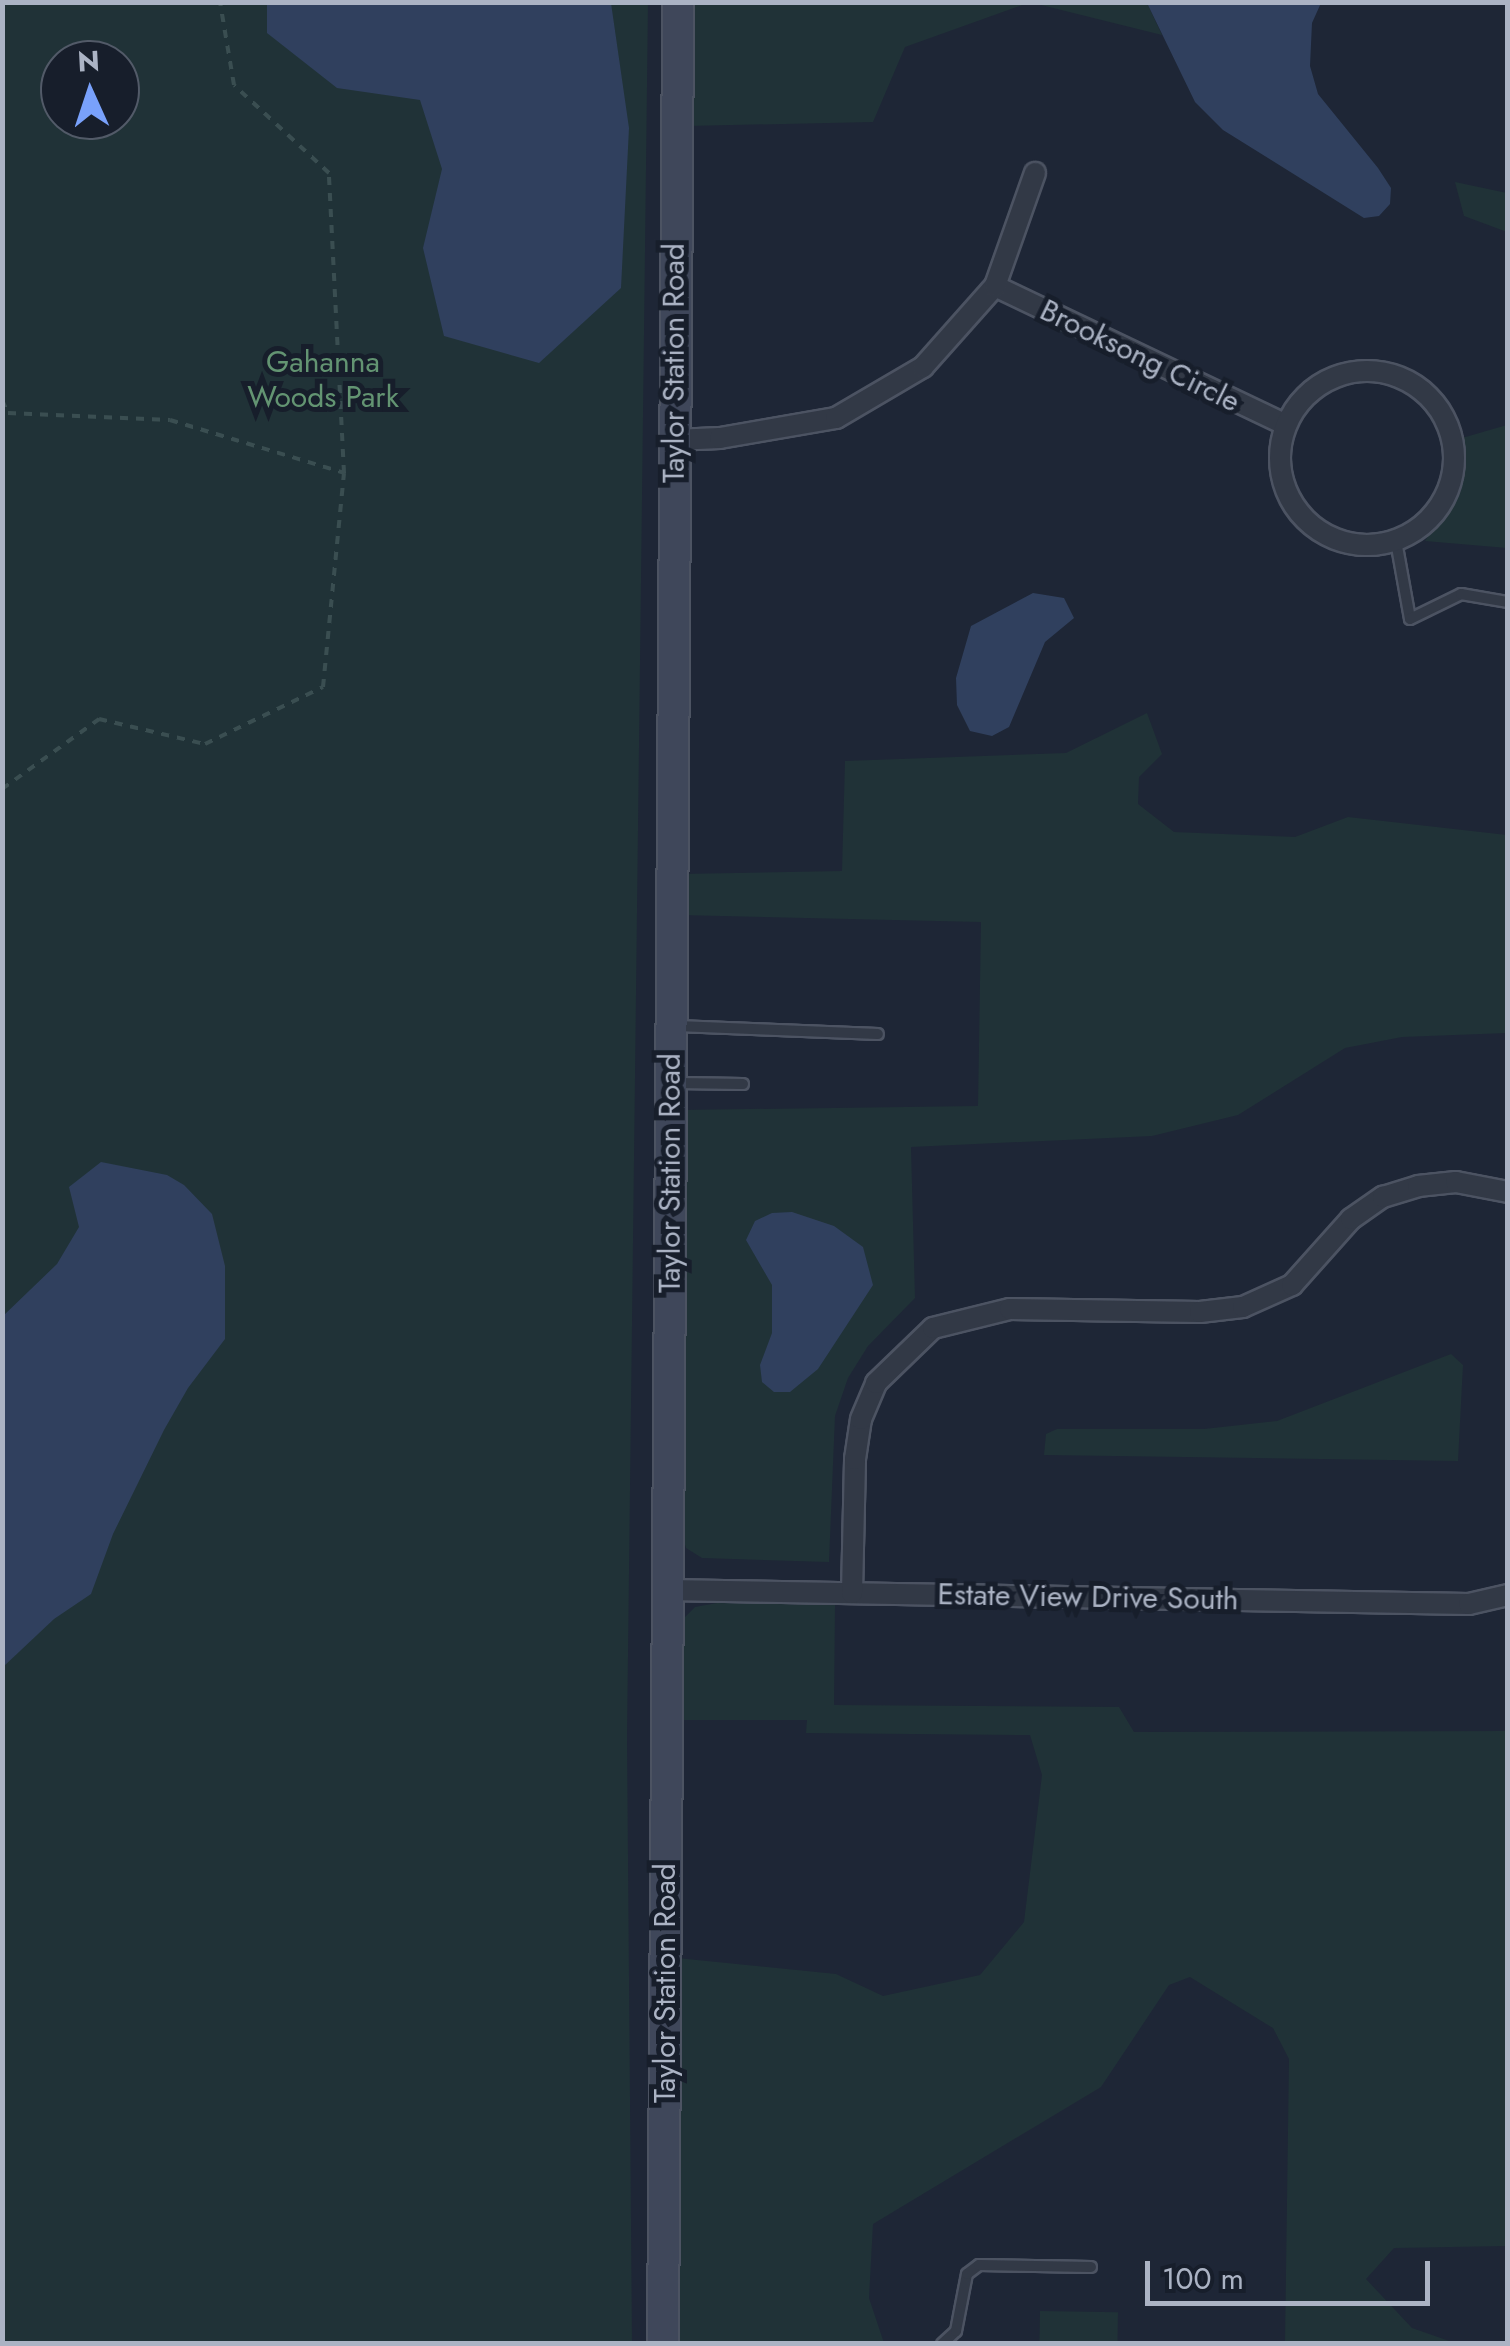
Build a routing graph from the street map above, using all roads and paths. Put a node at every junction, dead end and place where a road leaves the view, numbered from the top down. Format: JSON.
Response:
{"nodes":[{"id":1,"x":220,"y":2,"type":"edge"},
{"id":2,"x":678,"y":2,"type":"edge"},
{"id":3,"x":1036,"y":173,"type":"dead end"},
{"id":4,"x":995,"y":286,"type":"junction"},
{"id":5,"x":2,"y":400,"type":"edge"},
{"id":6,"x":1286,"y":425,"type":"junction"},
{"id":7,"x":674,"y":440,"type":"junction"},
{"id":8,"x":344,"y":473,"type":"junction"},
{"id":9,"x":1396,"y":540,"type":"junction"},
{"id":10,"x":1508,"y":602,"type":"edge"},
{"id":11,"x":2,"y":790,"type":"edge"},
{"id":12,"x":671,"y":1026,"type":"junction"},
{"id":13,"x":878,"y":1034,"type":"dead end"},
{"id":14,"x":671,"y":1083,"type":"junction"},
{"id":15,"x":744,"y":1084,"type":"dead end"},
{"id":16,"x":1508,"y":1192,"type":"edge"},
{"id":17,"x":667,"y":1590,"type":"junction"},
{"id":18,"x":852,"y":1594,"type":"junction"},
{"id":19,"x":1508,"y":1595,"type":"edge"},
{"id":20,"x":1092,"y":2267,"type":"dead end"},
{"id":21,"x":663,"y":2344,"type":"edge"},
{"id":22,"x":942,"y":2344,"type":"edge"}],
"edges":[{"from":1,"to":8,"type":"path"},
{"from":2,"to":7,"type":"main road","name":"Taylor Station Road"},
{"from":3,"to":4,"type":"street"},
{"from":4,"to":6,"type":"street","name":"Brooksong Circle"},
{"from":4,"to":7,"type":"street"},
{"from":5,"to":8,"type":"path"},
{"from":6,"to":9,"type":"street"},
{"from":6,"to":9,"type":"street"},
{"from":7,"to":12,"type":"main road","name":"Taylor Station Road"},
{"from":8,"to":11,"type":"path"},
{"from":9,"to":10,"type":"lane"},
{"from":12,"to":13,"type":"lane"},
{"from":12,"to":14,"type":"main road","name":"Taylor Station Road"},
{"from":14,"to":15,"type":"lane"},
{"from":14,"to":17,"type":"main road","name":"Taylor Station Road"},
{"from":16,"to":18,"type":"street"},
{"from":17,"to":18,"type":"street","name":"Estate View Drive South"},
{"from":17,"to":21,"type":"main road","name":"Taylor Station Road"},
{"from":18,"to":19,"type":"street","name":"Estate View Drive South"},
{"from":20,"to":22,"type":"lane"}]}
